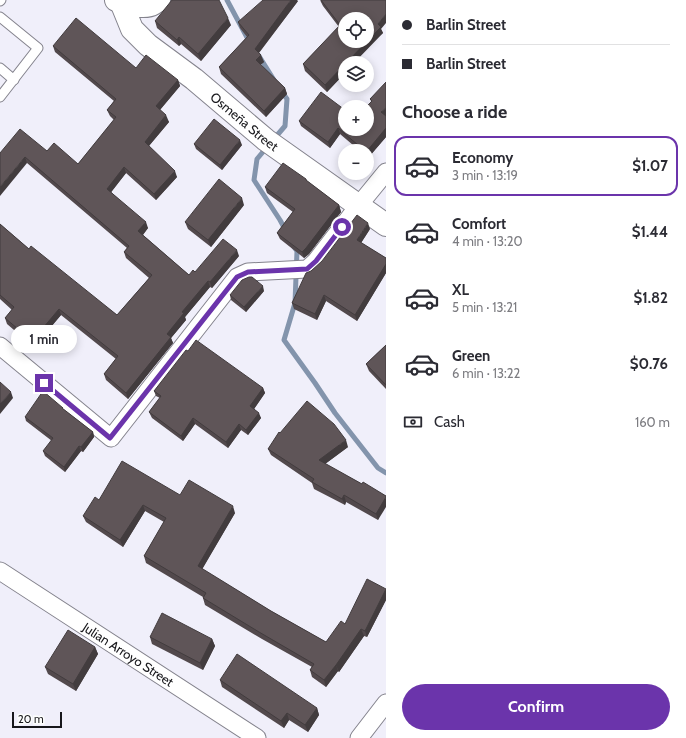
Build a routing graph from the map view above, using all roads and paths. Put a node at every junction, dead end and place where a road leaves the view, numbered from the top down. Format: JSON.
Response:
{"nodes":[{"id":1,"x":158,"y":0,"type":"edge"},
{"id":2,"x":118,"y":1,"type":"edge"},
{"id":3,"x":0,"y":17,"type":"edge"},
{"id":4,"x":0,"y":68,"type":"edge"},
{"id":5,"x":14,"y":80,"type":"junction"},
{"id":6,"x":0,"y":97,"type":"edge"},
{"id":7,"x":386,"y":172,"type":"edge"},
{"id":8,"x":359,"y":205,"type":"junction"},
{"id":9,"x":386,"y":225,"type":"edge"},
{"id":10,"x":0,"y":346,"type":"edge"},
{"id":11,"x":0,"y":571,"type":"edge"},
{"id":12,"x":386,"y":703,"type":"edge"},
{"id":13,"x":258,"y":738,"type":"edge"},
{"id":14,"x":359,"y":738,"type":"edge"}],
"edges":[{"from":1,"to":2,"type":"street"},
{"from":2,"to":8,"type":"street","name":"Osmeña Street"},
{"from":3,"to":5,"type":"lane"},
{"from":4,"to":5,"type":"lane"},
{"from":5,"to":6,"type":"lane"},
{"from":7,"to":8,"type":"street"},
{"from":8,"to":9,"type":"street","name":"Osmeña Street"},
{"from":8,"to":10,"type":"street"},
{"from":11,"to":13,"type":"street","name":"Julian Arroyo Street"},
{"from":12,"to":14,"type":"street"}]}
